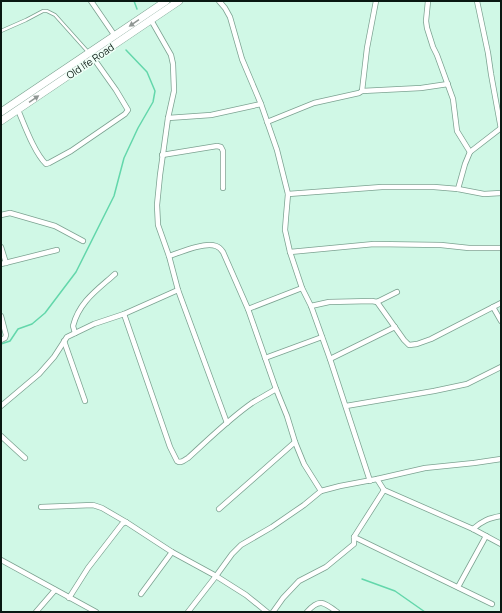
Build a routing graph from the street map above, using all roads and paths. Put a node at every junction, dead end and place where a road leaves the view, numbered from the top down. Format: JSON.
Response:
{"nodes":[{"id":1,"x":91,"y":1,"type":"edge"},
{"id":2,"x":166,"y":1,"type":"edge"},
{"id":3,"x":179,"y":1,"type":"edge"},
{"id":4,"x":219,"y":1,"type":"edge"},
{"id":5,"x":376,"y":1,"type":"edge"},
{"id":6,"x":428,"y":1,"type":"edge"},
{"id":7,"x":476,"y":1,"type":"edge"},
{"id":8,"x":151,"y":20,"type":"junction"},
{"id":9,"x":1,"y":31,"type":"edge"},
{"id":10,"x":115,"y":36,"type":"junction"},
{"id":11,"x":92,"y":56,"type":"junction"},
{"id":12,"x":448,"y":84,"type":"junction"},
{"id":13,"x":362,"y":91,"type":"junction"},
{"id":14,"x":261,"y":104,"type":"junction"},
{"id":15,"x":18,"y":110,"type":"junction"},
{"id":16,"x":1,"y":112,"type":"edge"},
{"id":17,"x":168,"y":118,"type":"junction"},
{"id":18,"x":1,"y":121,"type":"edge"},
{"id":19,"x":267,"y":122,"type":"junction"},
{"id":20,"x":501,"y":128,"type":"edge"},
{"id":21,"x":470,"y":152,"type":"junction"},
{"id":22,"x":162,"y":155,"type":"junction"},
{"id":23,"x":223,"y":188,"type":"dead end"},
{"id":24,"x":458,"y":188,"type":"junction"},
{"id":25,"x":501,"y":193,"type":"edge"},
{"id":26,"x":288,"y":194,"type":"junction"},
{"id":27,"x":1,"y":215,"type":"edge"},
{"id":28,"x":82,"y":241,"type":"dead end"},
{"id":29,"x":1,"y":247,"type":"edge"},
{"id":30,"x":501,"y":248,"type":"edge"},
{"id":31,"x":57,"y":250,"type":"dead end"},
{"id":32,"x":290,"y":252,"type":"junction"},
{"id":33,"x":169,"y":256,"type":"junction"},
{"id":34,"x":4,"y":263,"type":"edge"},
{"id":35,"x":115,"y":274,"type":"dead end"},
{"id":36,"x":302,"y":288,"type":"junction"},
{"id":37,"x":178,"y":290,"type":"junction"},
{"id":38,"x":396,"y":292,"type":"dead end"},
{"id":39,"x":377,"y":302,"type":"junction"},
{"id":40,"x":501,"y":303,"type":"edge"},
{"id":41,"x":310,"y":306,"type":"junction"},
{"id":42,"x":493,"y":307,"type":"junction"},
{"id":43,"x":248,"y":309,"type":"junction"},
{"id":44,"x":124,"y":314,"type":"junction"},
{"id":45,"x":1,"y":316,"type":"edge"},
{"id":46,"x":501,"y":321,"type":"edge"},
{"id":47,"x":395,"y":327,"type":"junction"},
{"id":48,"x":75,"y":333,"type":"junction"},
{"id":49,"x":322,"y":338,"type":"junction"},
{"id":50,"x":1,"y":340,"type":"edge"},
{"id":51,"x":64,"y":341,"type":"junction"},
{"id":52,"x":265,"y":358,"type":"junction"},
{"id":53,"x":330,"y":359,"type":"junction"},
{"id":54,"x":501,"y":367,"type":"edge"},
{"id":55,"x":276,"y":389,"type":"junction"},
{"id":56,"x":86,"y":401,"type":"dead end"},
{"id":57,"x":1,"y":406,"type":"edge"},
{"id":58,"x":346,"y":406,"type":"junction"},
{"id":59,"x":227,"y":423,"type":"junction"},
{"id":60,"x":1,"y":436,"type":"edge"},
{"id":61,"x":295,"y":442,"type":"junction"},
{"id":62,"x":25,"y":458,"type":"dead end"},
{"id":63,"x":501,"y":458,"type":"edge"},
{"id":64,"x":377,"y":479,"type":"junction"},
{"id":65,"x":370,"y":481,"type":"junction"},
{"id":66,"x":384,"y":490,"type":"junction"},
{"id":67,"x":321,"y":491,"type":"junction"},
{"id":68,"x":41,"y":507,"type":"dead end"},
{"id":69,"x":218,"y":509,"type":"dead end"},
{"id":70,"x":501,"y":516,"type":"edge"},
{"id":71,"x":126,"y":522,"type":"junction"},
{"id":72,"x":473,"y":529,"type":"junction"},
{"id":73,"x":486,"y":536,"type":"junction"},
{"id":74,"x":354,"y":537,"type":"junction"},
{"id":75,"x":501,"y":544,"type":"edge"},
{"id":76,"x":172,"y":552,"type":"junction"},
{"id":77,"x":1,"y":560,"type":"edge"},
{"id":78,"x":216,"y":576,"type":"junction"},
{"id":79,"x":458,"y":587,"type":"junction"},
{"id":80,"x":55,"y":590,"type":"junction"},
{"id":81,"x":141,"y":594,"type":"dead end"},
{"id":82,"x":69,"y":598,"type":"junction"},
{"id":83,"x":492,"y":604,"type":"dead end"},
{"id":84,"x":36,"y":612,"type":"edge"},
{"id":85,"x":96,"y":612,"type":"edge"},
{"id":86,"x":188,"y":612,"type":"edge"},
{"id":87,"x":267,"y":612,"type":"edge"},
{"id":88,"x":273,"y":612,"type":"edge"},
{"id":89,"x":307,"y":612,"type":"edge"},
{"id":90,"x":337,"y":612,"type":"edge"}],
"edges":[{"from":1,"to":10,"type":"street"},
{"from":2,"to":10,"type":"main road","name":"Old Ife Road","one_way":true},
{"from":3,"to":8,"type":"main road","name":"Old Ife Road"},
{"from":4,"to":14,"type":"street"},
{"from":5,"to":13,"type":"street"},
{"from":6,"to":12,"type":"street"},
{"from":7,"to":20,"type":"street"},
{"from":8,"to":11,"type":"main road","name":"Old Ife Road"},
{"from":8,"to":17,"type":"street"},
{"from":9,"to":11,"type":"lane"},
{"from":10,"to":11,"type":"main road","name":"Old Ife Road"},
{"from":15,"to":11,"type":"main road","name":"Old Ife Road","one_way":true},
{"from":11,"to":15,"type":"street"},
{"from":11,"to":16,"type":"main road","name":"Old Ife Road"},
{"from":12,"to":13,"type":"street"},
{"from":12,"to":21,"type":"street"},
{"from":13,"to":19,"type":"street"},
{"from":14,"to":17,"type":"street"},
{"from":14,"to":19,"type":"street"},
{"from":15,"to":18,"type":"main road","name":"Old Ife Road"},
{"from":17,"to":22,"type":"street"},
{"from":19,"to":26,"type":"street"},
{"from":20,"to":21,"type":"street"},
{"from":21,"to":24,"type":"street"},
{"from":22,"to":23,"type":"street"},
{"from":22,"to":33,"type":"street"},
{"from":24,"to":25,"type":"street"},
{"from":24,"to":26,"type":"street"},
{"from":26,"to":32,"type":"street"},
{"from":27,"to":28,"type":"street"},
{"from":29,"to":34,"type":"street"},
{"from":30,"to":32,"type":"street"},
{"from":31,"to":34,"type":"street"},
{"from":32,"to":36,"type":"street"},
{"from":33,"to":37,"type":"street"},
{"from":33,"to":43,"type":"street"},
{"from":35,"to":48,"type":"street"},
{"from":36,"to":41,"type":"street"},
{"from":36,"to":43,"type":"street"},
{"from":37,"to":44,"type":"street"},
{"from":37,"to":59,"type":"street"},
{"from":38,"to":39,"type":"street"},
{"from":39,"to":41,"type":"street"},
{"from":39,"to":47,"type":"street"},
{"from":40,"to":42,"type":"street"},
{"from":41,"to":49,"type":"street"},
{"from":42,"to":46,"type":"street"},
{"from":42,"to":47,"type":"street"},
{"from":43,"to":52,"type":"street"},
{"from":44,"to":48,"type":"street"},
{"from":44,"to":59,"type":"street"},
{"from":45,"to":50,"type":"street"},
{"from":47,"to":53,"type":"street"},
{"from":48,"to":51,"type":"street"},
{"from":49,"to":52,"type":"street"},
{"from":49,"to":53,"type":"street"},
{"from":51,"to":56,"type":"street"},
{"from":51,"to":57,"type":"street"},
{"from":52,"to":55,"type":"street"},
{"from":53,"to":58,"type":"street"},
{"from":54,"to":58,"type":"street"},
{"from":55,"to":59,"type":"street"},
{"from":55,"to":61,"type":"street"},
{"from":58,"to":65,"type":"street"},
{"from":60,"to":62,"type":"street"},
{"from":61,"to":67,"type":"street"},
{"from":61,"to":69,"type":"street"},
{"from":63,"to":64,"type":"street"},
{"from":64,"to":65,"type":"street"},
{"from":64,"to":66,"type":"street"},
{"from":65,"to":67,"type":"street"},
{"from":66,"to":72,"type":"street"},
{"from":66,"to":74,"type":"street"},
{"from":67,"to":78,"type":"street"},
{"from":68,"to":71,"type":"street"},
{"from":70,"to":72,"type":"street"},
{"from":71,"to":76,"type":"street"},
{"from":71,"to":82,"type":"street"},
{"from":72,"to":73,"type":"street"},
{"from":73,"to":75,"type":"street"},
{"from":73,"to":79,"type":"street"},
{"from":74,"to":79,"type":"street"},
{"from":74,"to":88,"type":"street"},
{"from":76,"to":78,"type":"street"},
{"from":76,"to":81,"type":"street"},
{"from":77,"to":80,"type":"street"},
{"from":78,"to":86,"type":"street"},
{"from":78,"to":87,"type":"street"},
{"from":79,"to":83,"type":"street"},
{"from":80,"to":82,"type":"street"},
{"from":80,"to":84,"type":"street"},
{"from":82,"to":85,"type":"street"},
{"from":89,"to":90,"type":"street"}]}
